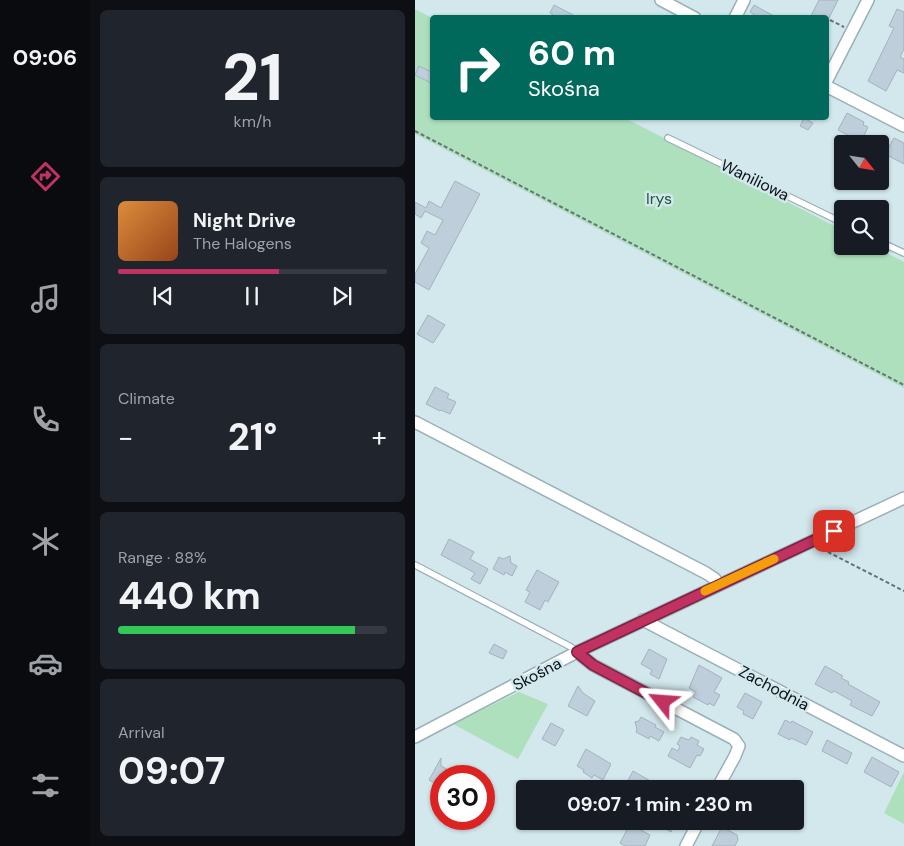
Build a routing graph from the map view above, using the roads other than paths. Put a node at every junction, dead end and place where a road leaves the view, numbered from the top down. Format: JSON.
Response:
{"nodes":[{"id":1,"x":661,"y":0,"type":"edge"},
{"id":2,"x":744,"y":0,"type":"edge"},
{"id":3,"x":868,"y":0,"type":"edge"},
{"id":4,"x":689,"y":15,"type":"edge"},
{"id":5,"x":736,"y":15,"type":"edge"},
{"id":6,"x":829,"y":78,"type":"edge"},
{"id":7,"x":829,"y":86,"type":"edge"},
{"id":8,"x":904,"y":126,"type":"edge"},
{"id":9,"x":668,"y":138,"type":"dead end"},
{"id":10,"x":834,"y":219,"type":"edge"},
{"id":11,"x":889,"y":246,"type":"edge"},
{"id":12,"x":904,"y":253,"type":"edge"},
{"id":13,"x":415,"y":422,"type":"edge"},
{"id":14,"x":904,"y":498,"type":"edge"},
{"id":15,"x":415,"y":565,"type":"edge"},
{"id":16,"x":718,"y":585,"type":"junction"},
{"id":17,"x":643,"y":620,"type":"junction"},
{"id":18,"x":577,"y":652,"type":"junction"},
{"id":19,"x":415,"y":737,"type":"edge"},
{"id":20,"x":904,"y":756,"type":"edge"},
{"id":21,"x":722,"y":780,"type":"edge"},
{"id":22,"x":694,"y":830,"type":"edge"},
{"id":23,"x":686,"y":846,"type":"edge"}],
"edges":[{"from":1,"to":4,"type":"street"},
{"from":2,"to":5,"type":"street"},
{"from":3,"to":6,"type":"street"},
{"from":7,"to":8,"type":"street"},
{"from":9,"to":10,"type":"lane","name":"Waniliowa"},
{"from":11,"to":12,"type":"lane"},
{"from":13,"to":16,"type":"street"},
{"from":14,"to":16,"type":"street","name":"Skośna"},
{"from":15,"to":18,"type":"lane"},
{"from":16,"to":17,"type":"street","name":"Skośna"},
{"from":17,"to":18,"type":"street","name":"Skośna"},
{"from":17,"to":20,"type":"street","name":"Zachodnia"},
{"from":18,"to":19,"type":"street","name":"Skośna"},
{"from":18,"to":21,"type":"street"},
{"from":22,"to":23,"type":"street"}]}
